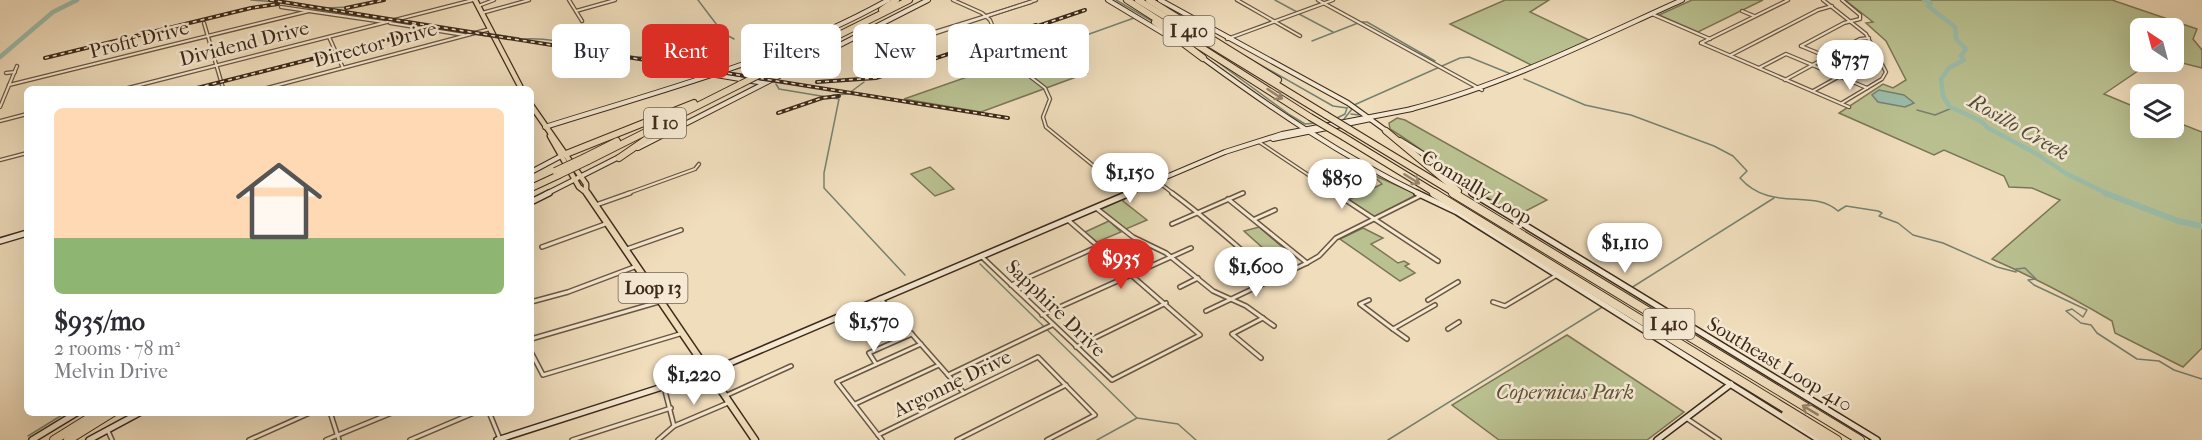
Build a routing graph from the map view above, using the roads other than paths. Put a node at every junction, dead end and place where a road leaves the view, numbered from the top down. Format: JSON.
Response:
{"nodes":[{"id":1,"x":474,"y":0,"type":"edge"},
{"id":2,"x":494,"y":0,"type":"edge"},
{"id":3,"x":529,"y":0,"type":"edge"},
{"id":4,"x":569,"y":0,"type":"edge"},
{"id":5,"x":615,"y":0,"type":"edge"},
{"id":6,"x":888,"y":0,"type":"edge"},
{"id":7,"x":898,"y":0,"type":"edge"},
{"id":8,"x":909,"y":0,"type":"edge"},
{"id":9,"x":915,"y":0,"type":"edge"},
{"id":10,"x":928,"y":0,"type":"edge"},
{"id":11,"x":953,"y":0,"type":"edge"},
{"id":12,"x":1036,"y":0,"type":"edge"},
{"id":13,"x":1108,"y":0,"type":"edge"},
{"id":14,"x":1124,"y":0,"type":"edge"},
{"id":15,"x":1138,"y":0,"type":"edge"},
{"id":16,"x":1149,"y":0,"type":"edge"},
{"id":17,"x":1160,"y":0,"type":"edge"},
{"id":18,"x":1237,"y":0,"type":"edge"},
{"id":19,"x":1318,"y":0,"type":"edge"},
{"id":20,"x":1333,"y":0,"type":"edge"},
{"id":21,"x":1682,"y":0,"type":"edge"},
{"id":22,"x":1788,"y":0,"type":"edge"},
{"id":23,"x":1823,"y":0,"type":"edge"},
{"id":24,"x":1842,"y":0,"type":"edge"},
{"id":25,"x":1324,"y":3,"type":"junction"},
{"id":26,"x":478,"y":6,"type":"junction"},
{"id":27,"x":1832,"y":6,"type":"junction"},
{"id":28,"x":281,"y":7,"type":"dead end"},
{"id":29,"x":309,"y":11,"type":"junction"},
{"id":30,"x":576,"y":11,"type":"junction"},
{"id":31,"x":1742,"y":11,"type":"dead end"},
{"id":32,"x":481,"y":13,"type":"junction"},
{"id":33,"x":1652,"y":14,"type":"junction"},
{"id":34,"x":986,"y":16,"type":"junction"},
{"id":35,"x":1754,"y":17,"type":"junction"},
{"id":36,"x":1150,"y":18,"type":"junction"},
{"id":37,"x":582,"y":21,"type":"dead end"},
{"id":38,"x":870,"y":21,"type":"junction"},
{"id":39,"x":1275,"y":21,"type":"junction"},
{"id":40,"x":387,"y":22,"type":"junction"},
{"id":41,"x":1850,"y":22,"type":"junction"},
{"id":42,"x":204,"y":23,"type":"dead end"},
{"id":43,"x":490,"y":29,"type":"junction"},
{"id":44,"x":936,"y":32,"type":"edge"},
{"id":45,"x":465,"y":35,"type":"junction"},
{"id":46,"x":207,"y":36,"type":"junction"},
{"id":47,"x":1300,"y":36,"type":"dead end"},
{"id":48,"x":329,"y":37,"type":"junction"},
{"id":49,"x":1869,"y":38,"type":"junction"},
{"id":50,"x":1227,"y":39,"type":"junction"},
{"id":51,"x":1710,"y":39,"type":"junction"},
{"id":52,"x":1730,"y":56,"type":"junction"},
{"id":53,"x":1827,"y":57,"type":"junction"},
{"id":54,"x":1203,"y":58,"type":"junction"},
{"id":55,"x":1880,"y":59,"type":"junction"},
{"id":56,"x":1813,"y":65,"type":"junction"},
{"id":57,"x":17,"y":66,"type":"dead end"},
{"id":58,"x":216,"y":66,"type":"junction"},
{"id":59,"x":343,"y":68,"type":"junction"},
{"id":60,"x":1759,"y":68,"type":"junction"},
{"id":61,"x":15,"y":72,"type":"junction"},
{"id":62,"x":729,"y":72,"type":"edge"},
{"id":63,"x":6,"y":73,"type":"dead end"},
{"id":64,"x":729,"y":75,"type":"edge"},
{"id":65,"x":1246,"y":76,"type":"junction"},
{"id":66,"x":1840,"y":76,"type":"junction"},
{"id":67,"x":701,"y":78,"type":"edge"},
{"id":68,"x":1785,"y":80,"type":"junction"},
{"id":69,"x":738,"y":83,"type":"junction"},
{"id":70,"x":766,"y":83,"type":"junction"},
{"id":71,"x":9,"y":85,"type":"junction"},
{"id":72,"x":136,"y":86,"type":"edge"},
{"id":73,"x":221,"y":86,"type":"edge"},
{"id":74,"x":275,"y":86,"type":"edge"},
{"id":75,"x":518,"y":86,"type":"edge"},
{"id":76,"x":1868,"y":88,"type":"junction"},
{"id":77,"x":1482,"y":90,"type":"junction"},
{"id":78,"x":1813,"y":92,"type":"junction"},
{"id":79,"x":1841,"y":104,"type":"junction"},
{"id":80,"x":0,"y":105,"type":"edge"},
{"id":81,"x":695,"y":105,"type":"junction"},
{"id":82,"x":1313,"y":106,"type":"junction"},
{"id":83,"x":1849,"y":107,"type":"dead end"},
{"id":84,"x":1357,"y":109,"type":"junction"},
{"id":85,"x":534,"y":112,"type":"edge"},
{"id":86,"x":24,"y":115,"type":"edge"},
{"id":87,"x":1382,"y":115,"type":"junction"},
{"id":88,"x":1368,"y":118,"type":"junction"},
{"id":89,"x":0,"y":121,"type":"edge"},
{"id":90,"x":1291,"y":122,"type":"junction"},
{"id":91,"x":1377,"y":124,"type":"junction"},
{"id":92,"x":545,"y":127,"type":"junction"},
{"id":93,"x":1306,"y":131,"type":"junction"},
{"id":94,"x":1386,"y":131,"type":"junction"},
{"id":95,"x":1290,"y":132,"type":"junction"},
{"id":96,"x":1259,"y":142,"type":"junction"},
{"id":97,"x":563,"y":153,"type":"junction"},
{"id":98,"x":24,"y":154,"type":"edge"},
{"id":99,"x":618,"y":158,"type":"junction"},
{"id":100,"x":0,"y":160,"type":"edge"},
{"id":101,"x":699,"y":164,"type":"dead end"},
{"id":102,"x":534,"y":170,"type":"edge"},
{"id":103,"x":557,"y":173,"type":"junction"},
{"id":104,"x":580,"y":176,"type":"junction"},
{"id":105,"x":574,"y":179,"type":"junction"},
{"id":106,"x":1156,"y":181,"type":"junction"},
{"id":107,"x":534,"y":182,"type":"edge"},
{"id":108,"x":534,"y":186,"type":"edge"},
{"id":109,"x":585,"y":191,"type":"junction"},
{"id":110,"x":1127,"y":193,"type":"junction"},
{"id":111,"x":1243,"y":193,"type":"dead end"},
{"id":112,"x":1423,"y":195,"type":"junction"},
{"id":113,"x":1228,"y":199,"type":"junction"},
{"id":114,"x":534,"y":200,"type":"edge"},
{"id":115,"x":596,"y":205,"type":"junction"},
{"id":116,"x":1095,"y":207,"type":"junction"},
{"id":117,"x":1479,"y":208,"type":"junction"},
{"id":118,"x":1275,"y":210,"type":"dead end"},
{"id":119,"x":1198,"y":212,"type":"junction"},
{"id":120,"x":1067,"y":219,"type":"junction"},
{"id":121,"x":1255,"y":219,"type":"junction"},
{"id":122,"x":1374,"y":219,"type":"junction"},
{"id":123,"x":609,"y":223,"type":"junction"},
{"id":124,"x":1172,"y":224,"type":"dead end"},
{"id":125,"x":681,"y":230,"type":"dead end"},
{"id":126,"x":24,"y":233,"type":"edge"},
{"id":127,"x":1138,"y":240,"type":"junction"},
{"id":128,"x":0,"y":241,"type":"edge"},
{"id":129,"x":1127,"y":245,"type":"dead end"},
{"id":130,"x":1098,"y":246,"type":"junction"},
{"id":131,"x":542,"y":247,"type":"dead end"},
{"id":132,"x":1191,"y":248,"type":"dead end"},
{"id":133,"x":627,"y":249,"type":"junction"},
{"id":134,"x":1246,"y":255,"type":"junction"},
{"id":135,"x":981,"y":256,"type":"junction"},
{"id":136,"x":1172,"y":257,"type":"junction"},
{"id":137,"x":1438,"y":261,"type":"dead end"},
{"id":138,"x":1230,"y":263,"type":"dead end"},
{"id":139,"x":1306,"y":263,"type":"junction"},
{"id":140,"x":638,"y":266,"type":"junction"},
{"id":141,"x":1131,"y":274,"type":"junction"},
{"id":142,"x":1557,"y":275,"type":"junction"},
{"id":143,"x":1274,"y":277,"type":"junction"},
{"id":144,"x":1198,"y":278,"type":"junction"},
{"id":145,"x":1458,"y":282,"type":"dead end"},
{"id":146,"x":1011,"y":285,"type":"junction"},
{"id":147,"x":1179,"y":287,"type":"dead end"},
{"id":148,"x":880,"y":298,"type":"junction"},
{"id":149,"x":1229,"y":300,"type":"junction"},
{"id":150,"x":1369,"y":300,"type":"dead end"},
{"id":151,"x":1428,"y":300,"type":"dead end"},
{"id":152,"x":534,"y":301,"type":"edge"},
{"id":153,"x":662,"y":301,"type":"junction"},
{"id":154,"x":1493,"y":302,"type":"dead end"},
{"id":155,"x":1166,"y":303,"type":"junction"},
{"id":156,"x":1435,"y":305,"type":"dead end"},
{"id":157,"x":1206,"y":311,"type":"dead end"},
{"id":158,"x":1042,"y":315,"type":"junction"},
{"id":159,"x":1263,"y":318,"type":"junction"},
{"id":160,"x":1460,"y":322,"type":"dead end"},
{"id":161,"x":1053,"y":325,"type":"junction"},
{"id":162,"x":1274,"y":326,"type":"dead end"},
{"id":163,"x":1393,"y":329,"type":"junction"},
{"id":164,"x":1448,"y":329,"type":"dead end"},
{"id":165,"x":683,"y":333,"type":"junction"},
{"id":166,"x":912,"y":334,"type":"junction"},
{"id":167,"x":534,"y":338,"type":"edge"},
{"id":168,"x":1407,"y":339,"type":"dead end"},
{"id":169,"x":921,"y":344,"type":"junction"},
{"id":170,"x":1076,"y":347,"type":"junction"},
{"id":171,"x":1261,"y":358,"type":"dead end"},
{"id":172,"x":534,"y":359,"type":"edge"},
{"id":173,"x":1705,"y":359,"type":"junction"},
{"id":174,"x":876,"y":364,"type":"junction"},
{"id":175,"x":939,"y":365,"type":"junction"},
{"id":176,"x":790,"y":366,"type":"dead end"},
{"id":177,"x":709,"y":372,"type":"junction"},
{"id":178,"x":948,"y":375,"type":"junction"},
{"id":179,"x":1731,"y":384,"type":"junction"},
{"id":180,"x":1065,"y":385,"type":"junction"},
{"id":181,"x":664,"y":387,"type":"junction"},
{"id":182,"x":964,"y":393,"type":"junction"},
{"id":183,"x":727,"y":399,"type":"junction"},
{"id":184,"x":855,"y":404,"type":"junction"},
{"id":185,"x":671,"y":408,"type":"junction"},
{"id":186,"x":71,"y":416,"type":"edge"},
{"id":187,"x":93,"y":416,"type":"edge"},
{"id":188,"x":93,"y":416,"type":"edge"},
{"id":189,"x":107,"y":416,"type":"edge"},
{"id":190,"x":134,"y":416,"type":"edge"},
{"id":191,"x":303,"y":416,"type":"edge"},
{"id":192,"x":331,"y":416,"type":"edge"},
{"id":193,"x":385,"y":416,"type":"edge"},
{"id":194,"x":467,"y":416,"type":"edge"},
{"id":195,"x":490,"y":416,"type":"edge"},
{"id":196,"x":1686,"y":418,"type":"junction"},
{"id":197,"x":674,"y":426,"type":"junction"},
{"id":198,"x":108,"y":430,"type":"junction"},
{"id":199,"x":878,"y":435,"type":"junction"},
{"id":200,"x":338,"y":438,"type":"edge"},
{"id":201,"x":499,"y":439,"type":"edge"},
{"id":202,"x":32,"y":440,"type":"edge"},
{"id":203,"x":48,"y":440,"type":"edge"},
{"id":204,"x":54,"y":440,"type":"edge"},
{"id":205,"x":68,"y":440,"type":"edge"},
{"id":206,"x":89,"y":440,"type":"edge"},
{"id":207,"x":112,"y":440,"type":"edge"},
{"id":208,"x":249,"y":440,"type":"edge"},
{"id":209,"x":326,"y":440,"type":"edge"},
{"id":210,"x":410,"y":440,"type":"edge"},
{"id":211,"x":572,"y":440,"type":"edge"},
{"id":212,"x":658,"y":440,"type":"edge"},
{"id":213,"x":755,"y":440,"type":"edge"},
{"id":214,"x":882,"y":440,"type":"edge"},
{"id":215,"x":957,"y":440,"type":"edge"},
{"id":216,"x":1047,"y":440,"type":"edge"},
{"id":217,"x":1657,"y":440,"type":"edge"},
{"id":218,"x":1719,"y":440,"type":"edge"},
{"id":219,"x":1819,"y":440,"type":"edge"},
{"id":220,"x":1827,"y":440,"type":"edge"},
{"id":221,"x":1837,"y":440,"type":"edge"},
{"id":222,"x":1860,"y":440,"type":"edge"},
{"id":223,"x":1877,"y":440,"type":"edge"}],
"edges":[{"from":1,"to":26,"type":"main road"},
{"from":1,"to":40,"type":"street","name":"Dividend Drive"},
{"from":2,"to":26,"type":"street"},
{"from":3,"to":32,"type":"street"},
{"from":4,"to":30,"type":"street"},
{"from":5,"to":30,"type":"street"},
{"from":6,"to":62,"type":"main road"},
{"from":7,"to":69,"type":"highway","number":"I 10","bridge":true},
{"from":8,"to":38,"type":"highway","number":"I 10"},
{"from":9,"to":38,"type":"highway"},
{"from":10,"to":70,"type":"main road"},
{"from":11,"to":34,"type":"street"},
{"from":12,"to":34,"type":"street"},
{"from":13,"to":54,"type":"main road","name":"Southeast Loop 410"},
{"from":14,"to":36,"type":"highway"},
{"from":14,"to":65,"type":"highway","name":"Connally Loop","number":"I 410"},
{"from":15,"to":82,"type":"highway","name":"Connally Loop","number":"I 410"},
{"from":16,"to":82,"type":"highway"},
{"from":17,"to":50,"type":"main road","name":"Southeast Loop 410"},
{"from":18,"to":39,"type":"street"},
{"from":19,"to":25,"type":"street"},
{"from":20,"to":25,"type":"street"},
{"from":21,"to":33,"type":"main road"},
{"from":22,"to":35,"type":"street"},
{"from":23,"to":27,"type":"street"},
{"from":24,"to":41,"type":"street"},
{"from":25,"to":39,"type":"street"},
{"from":25,"to":77,"type":"street"},
{"from":26,"to":32,"type":"main road"},
{"from":27,"to":41,"type":"street"},
{"from":27,"to":52,"type":"street"},
{"from":28,"to":29,"type":"street"},
{"from":29,"to":40,"type":"street"},
{"from":29,"to":46,"type":"street","name":"Profit Drive"},
{"from":30,"to":37,"type":"street"},
{"from":31,"to":35,"type":"street"},
{"from":32,"to":43,"type":"main road"},
{"from":33,"to":51,"type":"street"},
{"from":33,"to":77,"type":"main road"},
{"from":34,"to":44,"type":"street"},
{"from":34,"to":110,"type":"street"},
{"from":35,"to":51,"type":"street"},
{"from":36,"to":54,"type":"highway"},
{"from":36,"to":65,"type":"highway"},
{"from":38,"to":69,"type":"highway","number":"I 10","bridge":true},
{"from":39,"to":47,"type":"street"},
{"from":39,"to":50,"type":"street"},
{"from":40,"to":45,"type":"street"},
{"from":40,"to":48,"type":"street","name":"Dividend Drive"},
{"from":41,"to":49,"type":"street"},
{"from":41,"to":53,"type":"street"},
{"from":42,"to":46,"type":"street"},
{"from":43,"to":45,"type":"street","name":"Director Drive"},
{"from":43,"to":75,"type":"main road"},
{"from":45,"to":59,"type":"street","name":"Director Drive"},
{"from":46,"to":58,"type":"street"},
{"from":46,"to":71,"type":"street","name":"Profit Drive"},
{"from":48,"to":58,"type":"street","name":"Dividend Drive"},
{"from":48,"to":59,"type":"street"},
{"from":49,"to":53,"type":"street"},
{"from":49,"to":55,"type":"street"},
{"from":50,"to":84,"type":"main road","name":"Southeast Loop 410"},
{"from":51,"to":52,"type":"street"},
{"from":52,"to":60,"type":"street"},
{"from":53,"to":55,"type":"street"},
{"from":53,"to":56,"type":"street"},
{"from":54,"to":90,"type":"main road","name":"Southeast Loop 410"},
{"from":55,"to":76,"type":"street"},
{"from":56,"to":60,"type":"street"},
{"from":56,"to":66,"type":"street"},
{"from":56,"to":68,"type":"street"},
{"from":57,"to":61,"type":"street"},
{"from":58,"to":72,"type":"street","name":"Dividend Drive"},
{"from":58,"to":73,"type":"street"},
{"from":59,"to":74,"type":"street","name":"Director Drive"},
{"from":60,"to":68,"type":"street"},
{"from":61,"to":63,"type":"street"},
{"from":61,"to":71,"type":"street"},
{"from":64,"to":70,"type":"main road"},
{"from":65,"to":173,"type":"highway","name":"Connally Loop","number":"I 410","one_way":true,"bridge":true},
{"from":66,"to":76,"type":"street"},
{"from":66,"to":78,"type":"street"},
{"from":67,"to":92,"type":"main road"},
{"from":68,"to":78,"type":"street"},
{"from":69,"to":81,"type":"highway","number":"I 10"},
{"from":70,"to":99,"type":"main road"},
{"from":71,"to":80,"type":"street"},
{"from":76,"to":79,"type":"street"},
{"from":77,"to":87,"type":"main road"},
{"from":78,"to":79,"type":"street"},
{"from":79,"to":83,"type":"street"},
{"from":81,"to":97,"type":"highway"},
{"from":81,"to":99,"type":"highway"},
{"from":81,"to":103,"type":"highway","number":"I 10","bridge":true},
{"from":82,"to":117,"type":"highway","name":"Connally Loop","number":"I 410","bridge":true},
{"from":84,"to":87,"type":"main road"},
{"from":84,"to":88,"type":"main road","name":"Southeast Loop 410"},
{"from":85,"to":92,"type":"main road","number":"Loop 13"},
{"from":86,"to":89,"type":"street"},
{"from":87,"to":88,"type":"main road"},
{"from":87,"to":91,"type":"main road"},
{"from":88,"to":91,"type":"main road","name":"Southeast Loop 410"},
{"from":88,"to":93,"type":"main road"},
{"from":90,"to":93,"type":"main road","name":"Southeast Loop 410"},
{"from":90,"to":95,"type":"main road"},
{"from":91,"to":94,"type":"main road","name":"Southeast Loop 410"},
{"from":92,"to":97,"type":"main road","number":"Loop 13"},
{"from":93,"to":95,"type":"main road"},
{"from":93,"to":96,"type":"main road"},
{"from":93,"to":112,"type":"main road","name":"Southeast Loop 410"},
{"from":94,"to":117,"type":"highway"},
{"from":94,"to":223,"type":"main road","name":"Southeast Loop 410"},
{"from":95,"to":96,"type":"main road"},
{"from":96,"to":106,"type":"main road"},
{"from":96,"to":122,"type":"street"},
{"from":97,"to":102,"type":"main road"},
{"from":97,"to":104,"type":"main road","number":"Loop 13"},
{"from":97,"to":105,"type":"main road","number":"Loop 13"},
{"from":98,"to":100,"type":"street"},
{"from":99,"to":104,"type":"main road"},
{"from":101,"to":115,"type":"street"},
{"from":103,"to":107,"type":"highway","number":"I 10"},
{"from":103,"to":108,"type":"highway","number":"I 10"},
{"from":104,"to":105,"type":"main road"},
{"from":104,"to":109,"type":"main road","number":"Loop 13"},
{"from":105,"to":109,"type":"main road","number":"Loop 13"},
{"from":105,"to":114,"type":"main road"},
{"from":106,"to":110,"type":"main road"},
{"from":106,"to":119,"type":"street"},
{"from":109,"to":115,"type":"main road","number":"Loop 13"},
{"from":110,"to":116,"type":"main road"},
{"from":111,"to":113,"type":"street"},
{"from":112,"to":122,"type":"street"},
{"from":112,"to":142,"type":"main road","name":"Southeast Loop 410"},
{"from":113,"to":119,"type":"street"},
{"from":113,"to":121,"type":"street"},
{"from":115,"to":123,"type":"main road","number":"Loop 13"},
{"from":116,"to":120,"type":"main road"},
{"from":116,"to":127,"type":"street"},
{"from":222,"to":117,"type":"highway","name":"Connally Loop","number":"I 410","one_way":true},
{"from":118,"to":121,"type":"street"},
{"from":119,"to":124,"type":"street"},
{"from":119,"to":134,"type":"street"},
{"from":120,"to":130,"type":"street"},
{"from":120,"to":135,"type":"main road"},
{"from":121,"to":139,"type":"street"},
{"from":122,"to":137,"type":"street"},
{"from":122,"to":139,"type":"street"},
{"from":123,"to":131,"type":"street"},
{"from":123,"to":133,"type":"main road","number":"Loop 13"},
{"from":125,"to":133,"type":"street"},
{"from":126,"to":128,"type":"main road"},
{"from":127,"to":129,"type":"street"},
{"from":127,"to":136,"type":"street"},
{"from":130,"to":141,"type":"street"},
{"from":130,"to":146,"type":"street"},
{"from":132,"to":136,"type":"street"},
{"from":133,"to":140,"type":"main road","number":"Loop 13"},
{"from":134,"to":138,"type":"street"},
{"from":134,"to":143,"type":"street"},
{"from":135,"to":146,"type":"street","name":"Sapphire Drive"},
{"from":135,"to":148,"type":"main road"},
{"from":136,"to":141,"type":"street"},
{"from":136,"to":144,"type":"street"},
{"from":139,"to":143,"type":"street"},
{"from":140,"to":152,"type":"street"},
{"from":140,"to":153,"type":"main road","number":"Loop 13"},
{"from":141,"to":155,"type":"street"},
{"from":141,"to":158,"type":"street"},
{"from":142,"to":154,"type":"street"},
{"from":142,"to":179,"type":"main road","name":"Southeast Loop 410"},
{"from":143,"to":149,"type":"street"},
{"from":144,"to":147,"type":"street"},
{"from":144,"to":149,"type":"street"},
{"from":145,"to":151,"type":"street"},
{"from":146,"to":158,"type":"street","name":"Sapphire Drive"},
{"from":148,"to":166,"type":"street"},
{"from":148,"to":177,"type":"main road"},
{"from":149,"to":157,"type":"street"},
{"from":149,"to":159,"type":"street"},
{"from":150,"to":163,"type":"street"},
{"from":153,"to":165,"type":"main road","number":"Loop 13"},
{"from":153,"to":167,"type":"street"},
{"from":155,"to":170,"type":"street"},
{"from":155,"to":170,"type":"street","name":"Sapphire Drive"},
{"from":156,"to":163,"type":"street"},
{"from":158,"to":161,"type":"street","name":"Sapphire Drive"},
{"from":159,"to":162,"type":"street"},
{"from":159,"to":171,"type":"street"},
{"from":160,"to":164,"type":"street"},
{"from":161,"to":170,"type":"street","name":"Sapphire Drive"},
{"from":161,"to":178,"type":"street"},
{"from":163,"to":168,"type":"street"},
{"from":165,"to":172,"type":"street"},
{"from":165,"to":177,"type":"main road","number":"Loop 13"},
{"from":166,"to":169,"type":"street"},
{"from":166,"to":174,"type":"street"},
{"from":169,"to":174,"type":"street"},
{"from":169,"to":175,"type":"street"},
{"from":173,"to":220,"type":"highway"},
{"from":173,"to":221,"type":"highway","name":"Connally Loop","number":"I 410"},
{"from":174,"to":184,"type":"street"},
{"from":175,"to":178,"type":"street"},
{"from":175,"to":184,"type":"street"},
{"from":176,"to":183,"type":"street"},
{"from":177,"to":181,"type":"main road"},
{"from":177,"to":183,"type":"main road","number":"Loop 13"},
{"from":178,"to":182,"type":"street"},
{"from":179,"to":196,"type":"main road"},
{"from":179,"to":219,"type":"main road","name":"Southeast Loop 410"},
{"from":180,"to":182,"type":"street","name":"Argonne Drive"},
{"from":180,"to":215,"type":"street"},
{"from":180,"to":216,"type":"street"},
{"from":181,"to":185,"type":"street"},
{"from":181,"to":201,"type":"main road"},
{"from":182,"to":199,"type":"street","name":"Argonne Drive"},
{"from":183,"to":197,"type":"street"},
{"from":183,"to":213,"type":"main road","number":"Loop 13"},
{"from":184,"to":199,"type":"street"},
{"from":185,"to":197,"type":"street"},
{"from":185,"to":211,"type":"street"},
{"from":186,"to":202,"type":"main road"},
{"from":187,"to":203,"type":"highway"},
{"from":188,"to":204,"type":"highway"},
{"from":189,"to":205,"type":"highway"},
{"from":190,"to":198,"type":"main road"},
{"from":191,"to":208,"type":"street"},
{"from":192,"to":200,"type":"street"},
{"from":193,"to":200,"type":"street"},
{"from":194,"to":210,"type":"street"},
{"from":195,"to":201,"type":"street"},
{"from":196,"to":217,"type":"main road"},
{"from":196,"to":218,"type":"street"},
{"from":197,"to":212,"type":"street"},
{"from":198,"to":206,"type":"main road"},
{"from":198,"to":207,"type":"street"},
{"from":199,"to":214,"type":"street"},
{"from":200,"to":209,"type":"street"}]}
